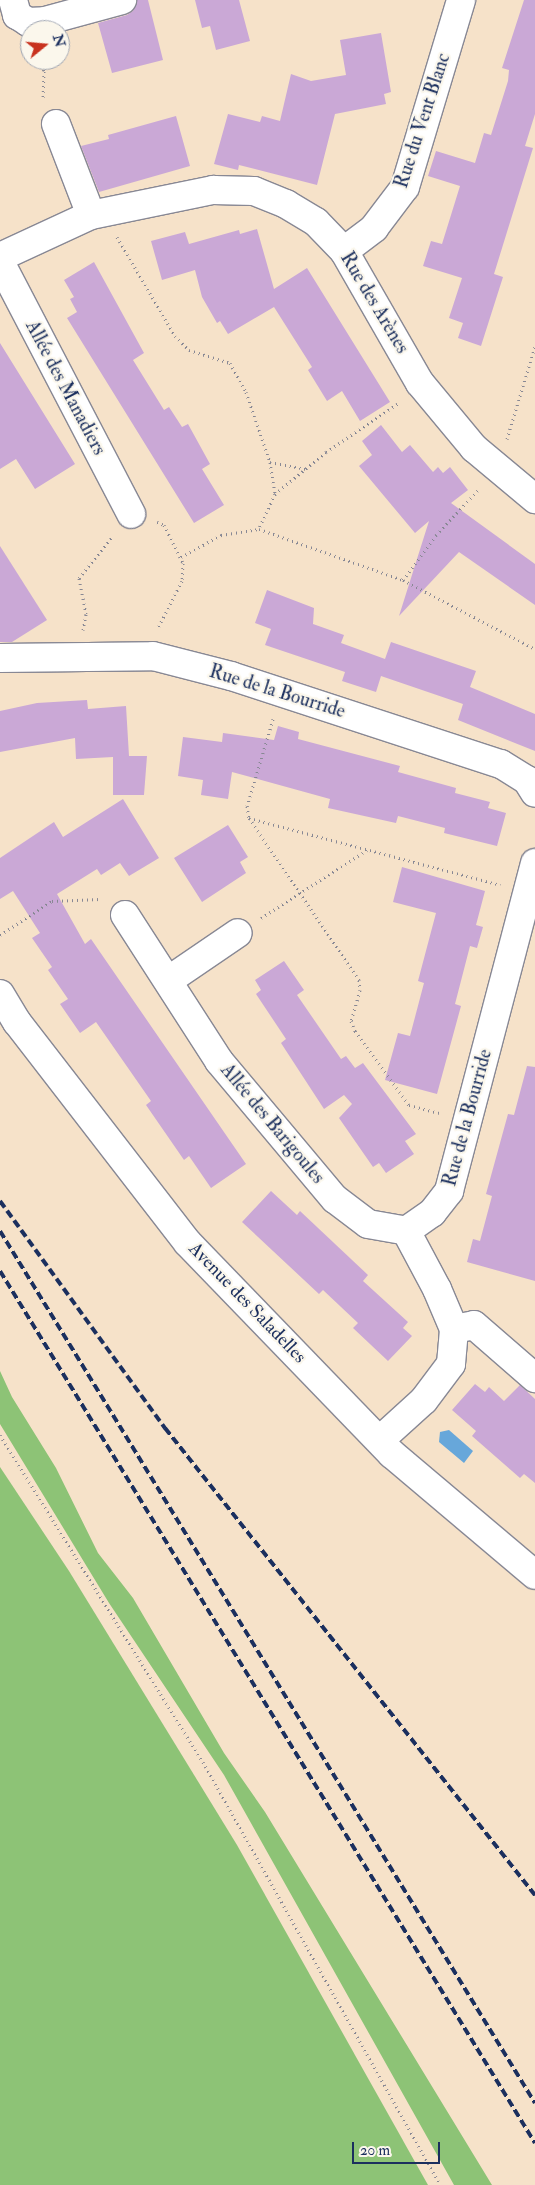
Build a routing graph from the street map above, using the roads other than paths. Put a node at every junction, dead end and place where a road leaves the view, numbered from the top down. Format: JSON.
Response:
{"nodes":[{"id":1,"x":13,"y":0,"type":"edge"},
{"id":2,"x":122,"y":0,"type":"edge"},
{"id":3,"x":461,"y":0,"type":"edge"},
{"id":4,"x":56,"y":124,"type":"road end"},
{"id":5,"x":97,"y":214,"type":"junction"},
{"id":6,"x":344,"y":251,"type":"junction"},
{"id":7,"x":0,"y":257,"type":"edge"},
{"id":8,"x":0,"y":262,"type":"edge"},
{"id":9,"x":535,"y":499,"type":"edge"},
{"id":10,"x":131,"y":514,"type":"road end"},
{"id":11,"x":0,"y":658,"type":"edge"},
{"id":12,"x":535,"y":794,"type":"edge"},
{"id":13,"x":535,"y":863,"type":"edge"},
{"id":14,"x":125,"y":915,"type":"road end"},
{"id":15,"x":238,"y":933,"type":"road end"},
{"id":16,"x":169,"y":980,"type":"junction"},
{"id":17,"x":0,"y":994,"type":"edge"},
{"id":18,"x":406,"y":1231,"type":"junction"},
{"id":19,"x":454,"y":1329,"type":"junction"},
{"id":20,"x":535,"y":1378,"type":"edge"},
{"id":21,"x":380,"y":1440,"type":"junction"},
{"id":22,"x":535,"y":1576,"type":"edge"}],
"edges":[{"from":1,"to":2,"type":"street"},
{"from":3,"to":6,"type":"street","name":"Rue du Vent Blanc"},
{"from":4,"to":5,"type":"street"},
{"from":5,"to":6,"type":"street","name":"Rue des Arènes"},
{"from":5,"to":7,"type":"street","name":"Rue des Arènes"},
{"from":6,"to":9,"type":"street","name":"Rue des Arènes"},
{"from":8,"to":10,"type":"street","name":"Allée des Manadiers"},
{"from":11,"to":12,"type":"street","name":"Rue de la Bourride"},
{"from":13,"to":18,"type":"street","name":"Rue de la Bourride"},
{"from":14,"to":16,"type":"street","name":"Allée des Barigoules"},
{"from":15,"to":16,"type":"street"},
{"from":16,"to":18,"type":"street","name":"Allée des Barigoules"},
{"from":17,"to":21,"type":"street","name":"Avenue des Saladelles"},
{"from":18,"to":19,"type":"street"},
{"from":19,"to":20,"type":"street"},
{"from":19,"to":21,"type":"street"},
{"from":21,"to":22,"type":"street","name":"Avenue des Saladelles"}]}
